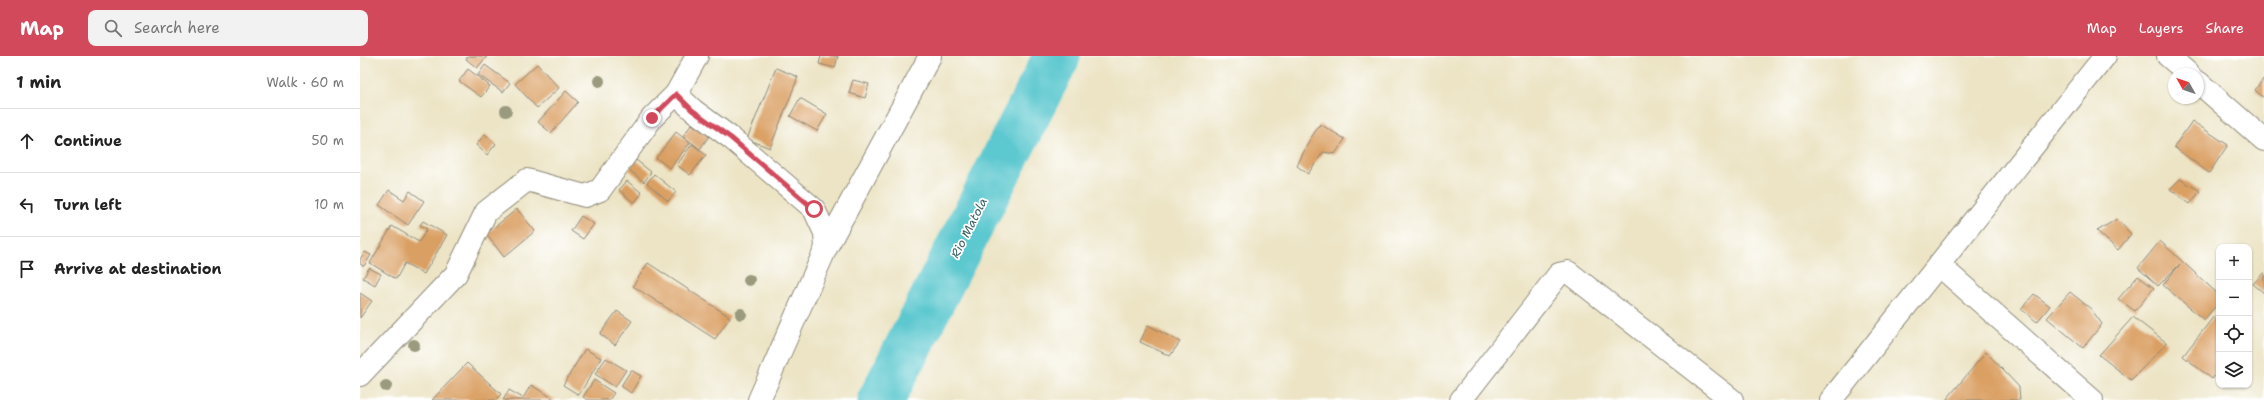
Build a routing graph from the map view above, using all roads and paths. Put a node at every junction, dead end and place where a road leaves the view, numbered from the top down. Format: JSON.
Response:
{"nodes":[{"id":1,"x":697,"y":56,"type":"edge"},
{"id":2,"x":930,"y":56,"type":"edge"},
{"id":3,"x":2105,"y":56,"type":"edge"},
{"id":4,"x":2168,"y":56,"type":"edge"},
{"id":5,"x":2182,"y":68,"type":"edge"},
{"id":6,"x":2204,"y":87,"type":"edge"},
{"id":7,"x":676,"y":94,"type":"junction"},
{"id":8,"x":2264,"y":140,"type":"edge"},
{"id":9,"x":826,"y":248,"type":"junction"},
{"id":10,"x":1940,"y":266,"type":"junction"},
{"id":11,"x":360,"y":375,"type":"edge"},
{"id":12,"x":2083,"y":397,"type":"edge"},
{"id":13,"x":759,"y":400,"type":"edge"},
{"id":14,"x":1461,"y":400,"type":"edge"},
{"id":15,"x":1732,"y":400,"type":"edge"},
{"id":16,"x":1831,"y":400,"type":"edge"}],
"edges":[{"from":1,"to":7,"type":"street"},
{"from":2,"to":9,"type":"street"},
{"from":3,"to":10,"type":"street"},
{"from":4,"to":5,"type":"street"},
{"from":6,"to":8,"type":"street"},
{"from":7,"to":9,"type":"street"},
{"from":7,"to":11,"type":"street"},
{"from":9,"to":13,"type":"street"},
{"from":10,"to":12,"type":"street"},
{"from":10,"to":16,"type":"street"},
{"from":14,"to":15,"type":"street"}]}
